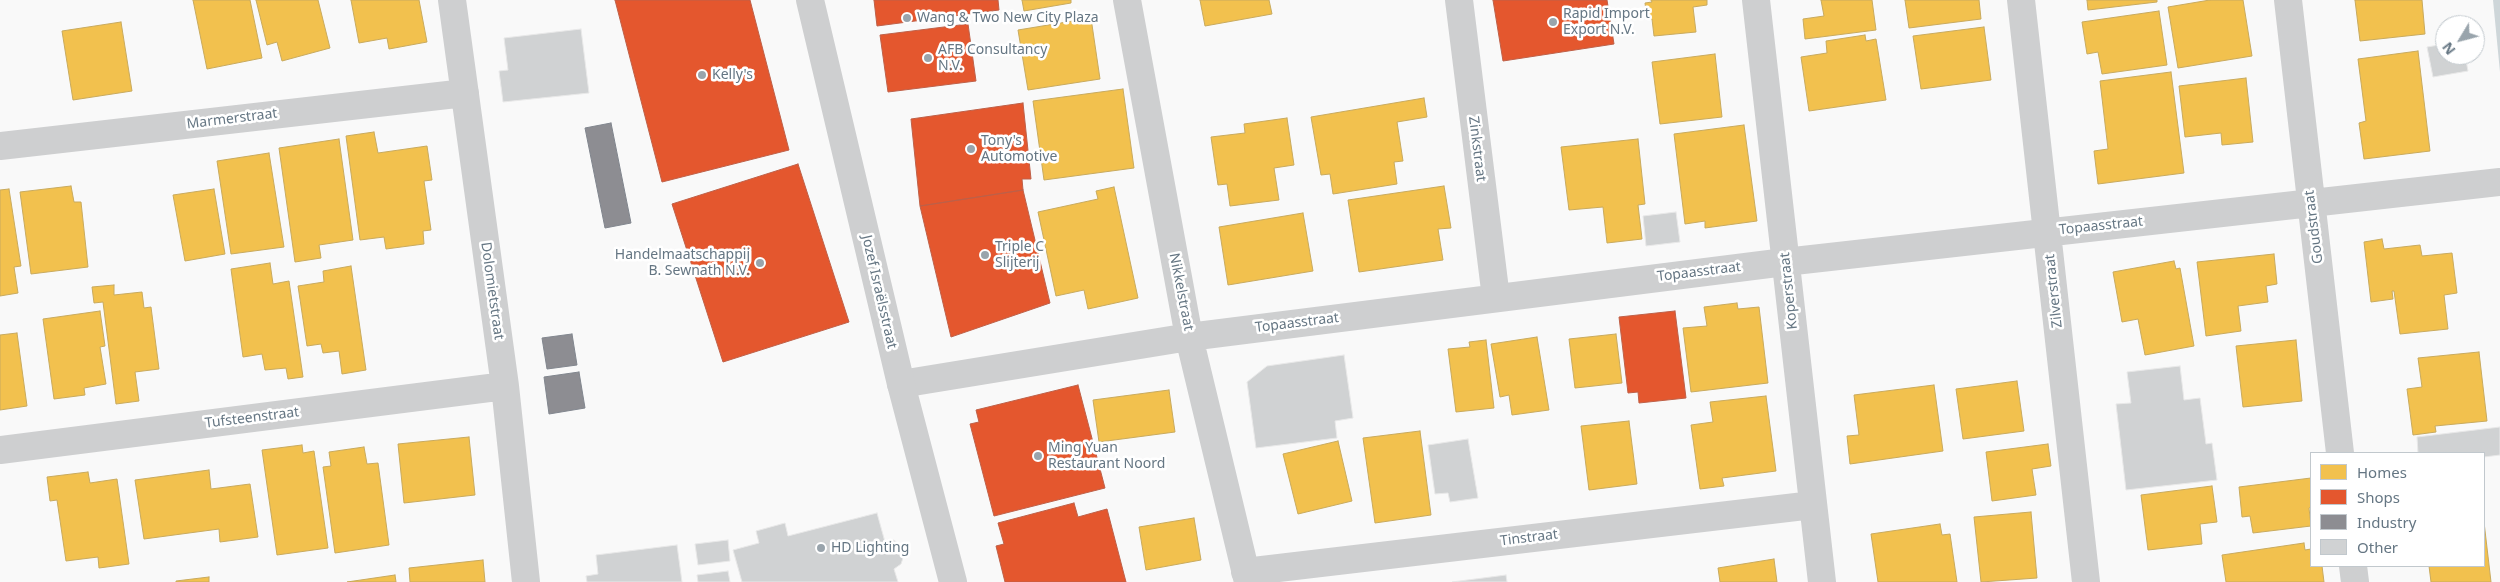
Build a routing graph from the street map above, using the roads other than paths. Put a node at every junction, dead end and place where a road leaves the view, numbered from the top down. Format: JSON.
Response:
{"nodes":[{"id":1,"x":452,"y":0,"type":"edge"},
{"id":2,"x":810,"y":0,"type":"edge"},
{"id":3,"x":1127,"y":0,"type":"edge"},
{"id":4,"x":1459,"y":0,"type":"edge"},
{"id":5,"x":1756,"y":0,"type":"edge"},
{"id":6,"x":2021,"y":0,"type":"edge"},
{"id":7,"x":2288,"y":0,"type":"edge"},
{"id":8,"x":464,"y":93,"type":"junction"},
{"id":9,"x":0,"y":146,"type":"edge"},
{"id":10,"x":2500,"y":182,"type":"edge"},
{"id":11,"x":2311,"y":202,"type":"junction"},
{"id":12,"x":2048,"y":232,"type":"junction"},
{"id":13,"x":1785,"y":262,"type":"junction"},
{"id":14,"x":1496,"y":298,"type":"junction"},
{"id":15,"x":1190,"y":337,"type":"junction"},
{"id":16,"x":901,"y":384,"type":"junction"},
{"id":17,"x":505,"y":386,"type":"junction"},
{"id":18,"x":0,"y":450,"type":"edge"},
{"id":19,"x":2340,"y":452,"type":"edge"},
{"id":20,"x":1813,"y":505,"type":"junction"},
{"id":21,"x":2353,"y":567,"type":"edge"},
{"id":22,"x":1246,"y":577,"type":"edge"},
{"id":23,"x":526,"y":582,"type":"edge"},
{"id":24,"x":953,"y":582,"type":"edge"},
{"id":25,"x":1822,"y":582,"type":"edge"},
{"id":26,"x":2086,"y":582,"type":"edge"},
{"id":27,"x":2355,"y":582,"type":"edge"}],
"edges":[{"from":1,"to":8,"type":"street","name":"Dolomietstraat"},
{"from":2,"to":16,"type":"street","name":"Jozef Israëlsstraat"},
{"from":3,"to":15,"type":"street","name":"Nikkelstraat"},
{"from":4,"to":14,"type":"street","name":"Zinkstraat"},
{"from":5,"to":13,"type":"street","name":"Koperstraat"},
{"from":6,"to":12,"type":"street","name":"Zilverstraat"},
{"from":7,"to":11,"type":"street","name":"Goudstraat"},
{"from":8,"to":9,"type":"street","name":"Marmerstraat"},
{"from":8,"to":17,"type":"street","name":"Dolomietstraat"},
{"from":10,"to":11,"type":"street","name":"Topaasstraat"},
{"from":11,"to":12,"type":"street","name":"Topaasstraat"},
{"from":11,"to":19,"type":"street","name":"Goudstraat"},
{"from":12,"to":13,"type":"street","name":"Topaasstraat"},
{"from":12,"to":26,"type":"street","name":"Zilverstraat"},
{"from":13,"to":14,"type":"street","name":"Topaasstraat"},
{"from":13,"to":20,"type":"street","name":"Koperstraat"},
{"from":14,"to":15,"type":"street","name":"Topaasstraat"},
{"from":15,"to":16,"type":"street","name":"Topaasstraat"},
{"from":15,"to":22,"type":"street","name":"Nikkelstraat"},
{"from":16,"to":24,"type":"street","name":"Jozef Israëlsstraat"},
{"from":17,"to":18,"type":"street","name":"Tufsteenstraat"},
{"from":17,"to":23,"type":"street","name":"Dolomietstraat"},
{"from":20,"to":22,"type":"street","name":"Tinstraat"},
{"from":20,"to":25,"type":"street","name":"Koperstraat"},
{"from":21,"to":27,"type":"street"}]}
